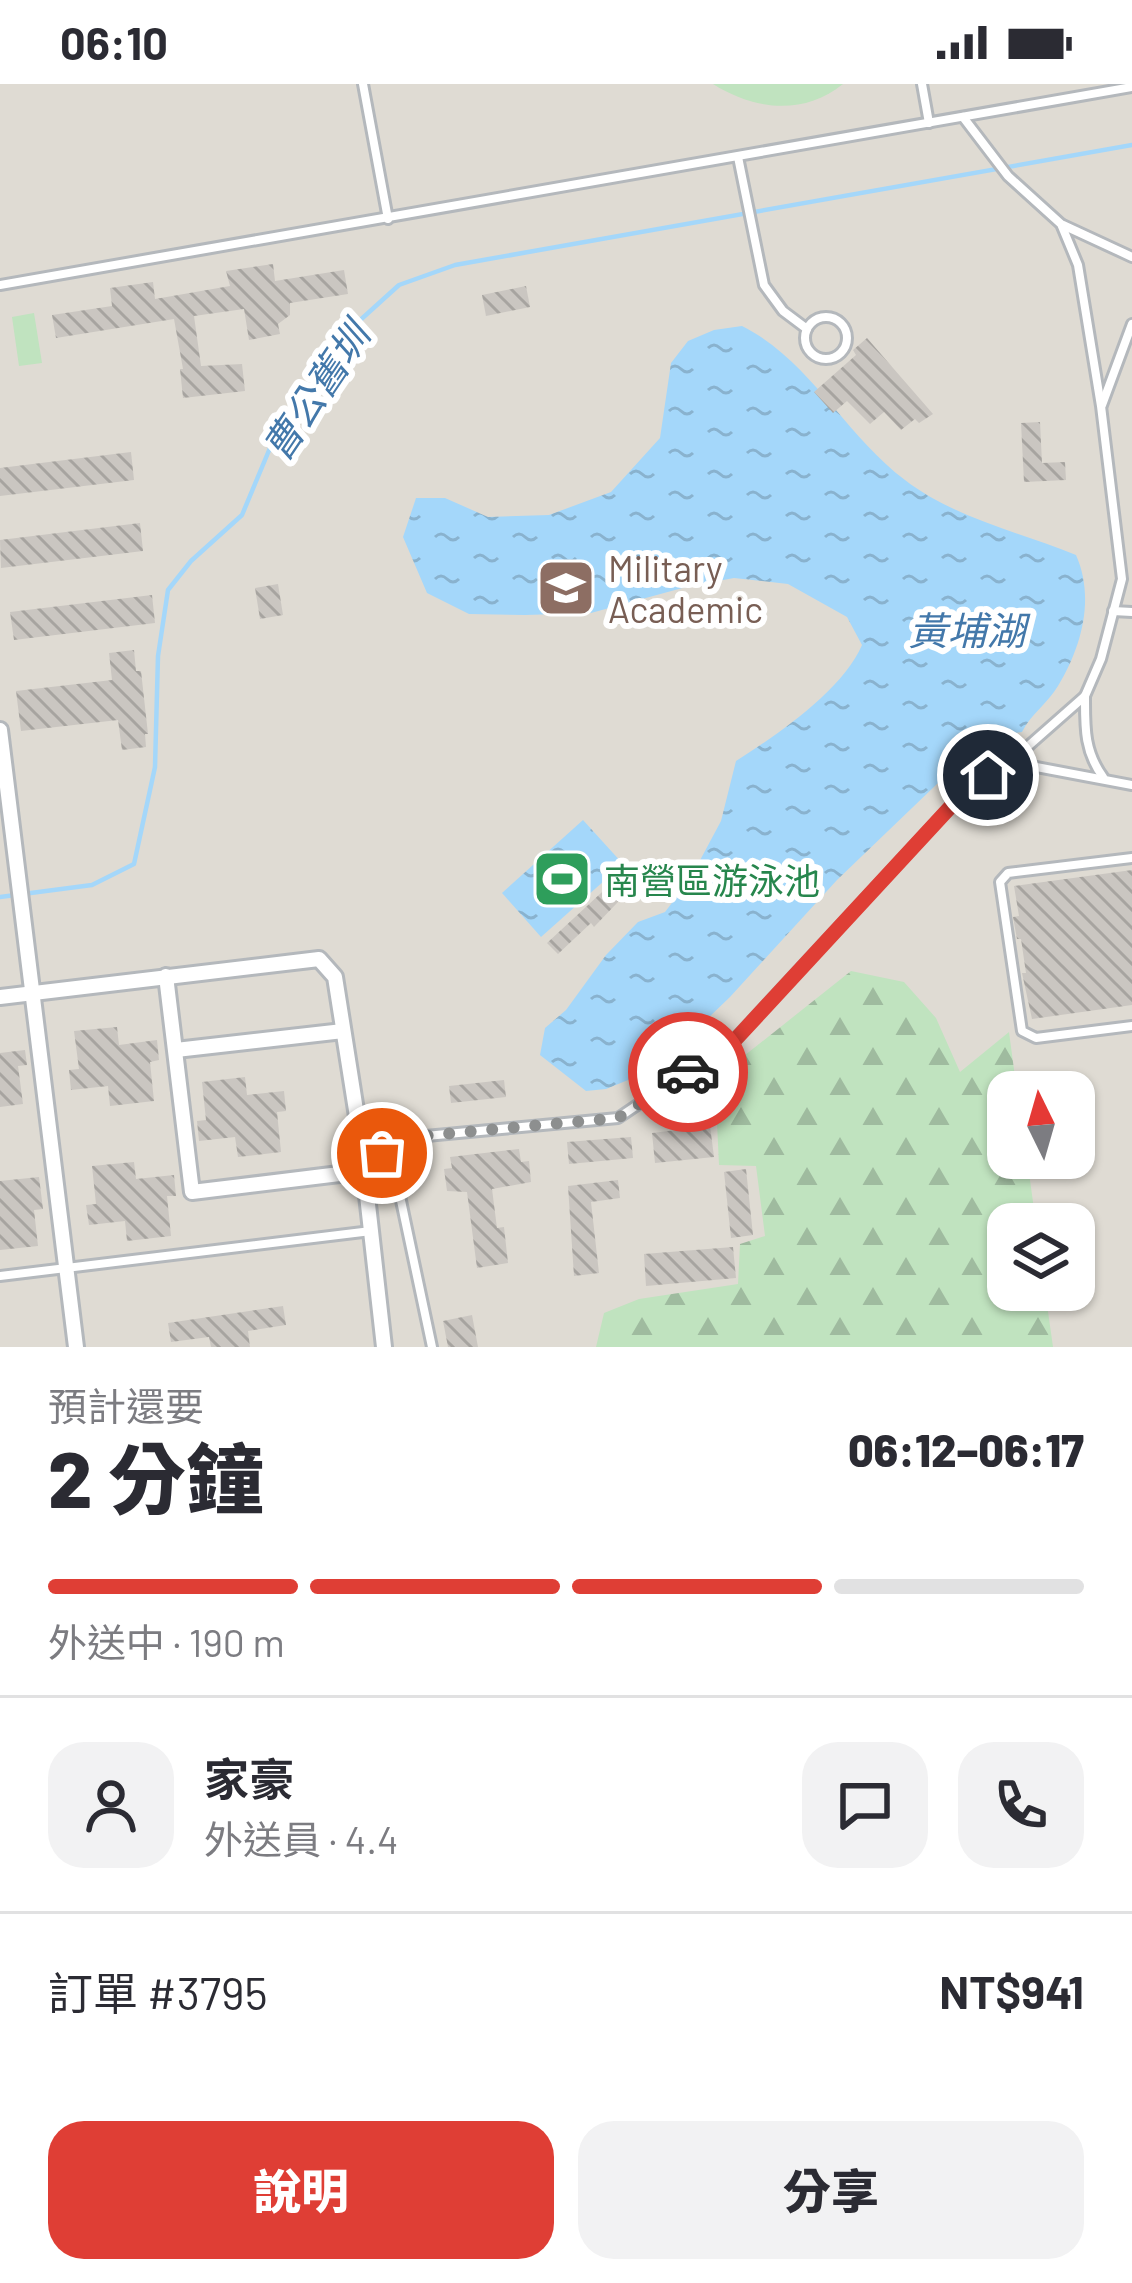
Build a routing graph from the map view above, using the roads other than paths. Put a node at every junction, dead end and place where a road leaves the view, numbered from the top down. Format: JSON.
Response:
{"nodes":[{"id":1,"x":363,"y":84,"type":"edge"},
{"id":2,"x":922,"y":84,"type":"edge"},
{"id":3,"x":1132,"y":87,"type":"edge"},
{"id":4,"x":963,"y":117,"type":"junction"},
{"id":5,"x":929,"y":124,"type":"junction"},
{"id":6,"x":738,"y":158,"type":"junction"},
{"id":7,"x":388,"y":220,"type":"junction"},
{"id":8,"x":1061,"y":224,"type":"junction"},
{"id":9,"x":1132,"y":256,"type":"edge"},
{"id":10,"x":0,"y":285,"type":"edge"},
{"id":11,"x":1132,"y":324,"type":"edge"},
{"id":12,"x":807,"y":328,"type":"junction"},
{"id":13,"x":1101,"y":406,"type":"junction"},
{"id":14,"x":1127,"y":579,"type":"edge"},
{"id":15,"x":1113,"y":611,"type":"junction"},
{"id":16,"x":1132,"y":612,"type":"edge"},
{"id":17,"x":1085,"y":696,"type":"junction"},
{"id":18,"x":0,"y":730,"type":"edge"},
{"id":19,"x":1010,"y":762,"type":"junction"},
{"id":20,"x":1104,"y":778,"type":"junction"},
{"id":21,"x":1132,"y":785,"type":"edge"},
{"id":22,"x":1132,"y":858,"type":"edge"},
{"id":23,"x":166,"y":976,"type":"junction"},
{"id":24,"x":33,"y":993,"type":"junction"},
{"id":25,"x":0,"y":997,"type":"edge"},
{"id":26,"x":1132,"y":1026,"type":"edge"},
{"id":27,"x":343,"y":1031,"type":"junction"},
{"id":28,"x":176,"y":1050,"type":"junction"},
{"id":29,"x":369,"y":1141,"type":"junction"},
{"id":30,"x":364,"y":1171,"type":"junction"},
{"id":31,"x":371,"y":1231,"type":"junction"},
{"id":32,"x":67,"y":1268,"type":"junction"},
{"id":33,"x":0,"y":1276,"type":"edge"},
{"id":34,"x":76,"y":1347,"type":"edge"},
{"id":35,"x":384,"y":1347,"type":"edge"},
{"id":36,"x":432,"y":1347,"type":"edge"}],
"edges":[{"from":1,"to":7,"type":"lane"},
{"from":2,"to":5,"type":"lane"},
{"from":3,"to":4,"type":"lane"},
{"from":4,"to":5,"type":"lane"},
{"from":4,"to":8,"type":"lane"},
{"from":5,"to":6,"type":"lane"},
{"from":6,"to":7,"type":"lane"},
{"from":6,"to":12,"type":"lane"},
{"from":7,"to":10,"type":"lane"},
{"from":8,"to":9,"type":"lane"},
{"from":8,"to":13,"type":"lane"},
{"from":11,"to":13,"type":"lane"},
{"from":12,"to":12,"type":"lane"},
{"from":13,"to":14,"type":"lane"},
{"from":14,"to":15,"type":"lane"},
{"from":15,"to":16,"type":"lane"},
{"from":15,"to":17,"type":"lane"},
{"from":17,"to":19,"type":"lane"},
{"from":17,"to":20,"type":"lane"},
{"from":18,"to":24,"type":"street"},
{"from":19,"to":20,"type":"lane"},
{"from":19,"to":29,"type":"lane"},
{"from":20,"to":21,"type":"lane"},
{"from":22,"to":26,"type":"lane"},
{"from":23,"to":24,"type":"street"},
{"from":23,"to":27,"type":"street"},
{"from":23,"to":28,"type":"street"},
{"from":24,"to":25,"type":"street"},
{"from":24,"to":32,"type":"street"},
{"from":27,"to":28,"type":"street"},
{"from":27,"to":29,"type":"street"},
{"from":28,"to":30,"type":"street"},
{"from":29,"to":30,"type":"street"},
{"from":29,"to":36,"type":"lane"},
{"from":30,"to":31,"type":"street"},
{"from":31,"to":32,"type":"lane"},
{"from":31,"to":35,"type":"street"},
{"from":32,"to":33,"type":"lane"},
{"from":32,"to":34,"type":"street"}]}
